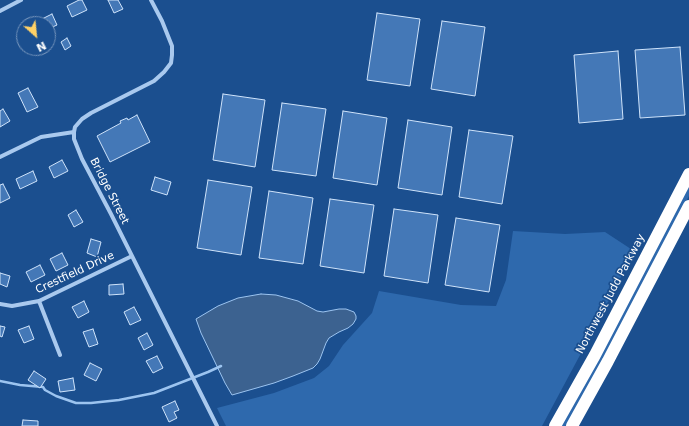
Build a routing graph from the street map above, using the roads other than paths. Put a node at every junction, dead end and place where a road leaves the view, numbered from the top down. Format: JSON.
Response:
{"nodes":[{"id":1,"x":21,"y":0,"type":"edge"},
{"id":2,"x":151,"y":0,"type":"edge"},
{"id":3,"x":0,"y":11,"type":"edge"},
{"id":4,"x":74,"y":132,"type":"junction"},
{"id":5,"x":0,"y":157,"type":"edge"},
{"id":6,"x":689,"y":174,"type":"edge"},
{"id":7,"x":689,"y":206,"type":"edge"},
{"id":8,"x":132,"y":256,"type":"junction"},
{"id":9,"x":39,"y":301,"type":"junction"},
{"id":10,"x":0,"y":304,"type":"edge"},
{"id":11,"x":60,"y":355,"type":"dead end"},
{"id":12,"x":217,"y":426,"type":"edge"},
{"id":13,"x":556,"y":426,"type":"edge"},
{"id":14,"x":572,"y":426,"type":"edge"}],
"edges":[{"from":1,"to":3,"type":"street"},
{"from":2,"to":4,"type":"street"},
{"from":4,"to":5,"type":"street"},
{"from":4,"to":8,"type":"street","name":"Bridge Street"},
{"from":6,"to":13,"type":"highway","name":"Northwest Judd Parkway"},
{"from":7,"to":14,"type":"highway"},
{"from":8,"to":9,"type":"street","name":"Crestfield Drive"},
{"from":8,"to":12,"type":"street","name":"Bridge Street"},
{"from":9,"to":10,"type":"street","name":"Crestfield Drive"},
{"from":9,"to":11,"type":"street"}]}
